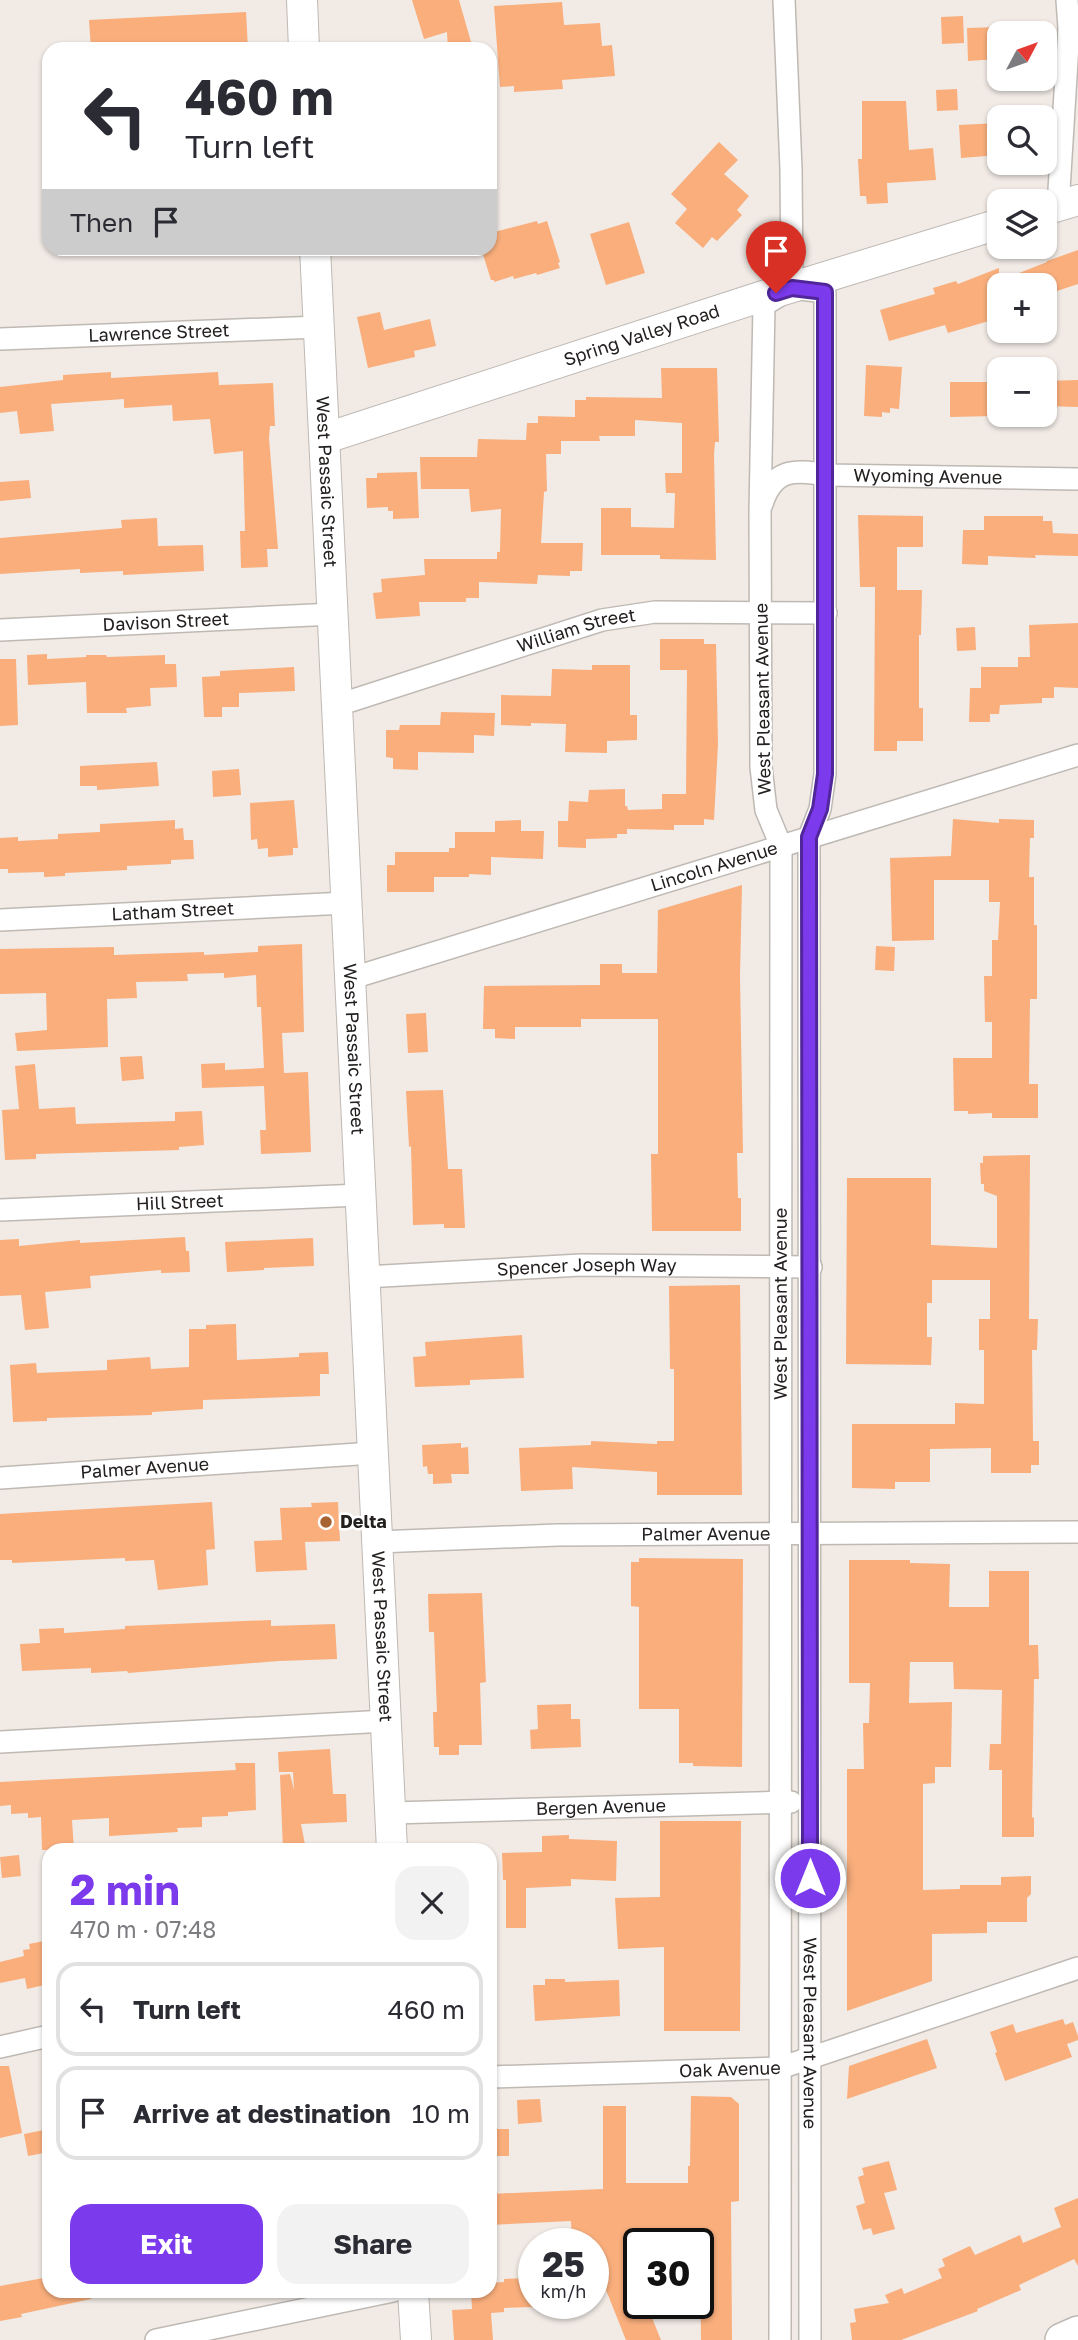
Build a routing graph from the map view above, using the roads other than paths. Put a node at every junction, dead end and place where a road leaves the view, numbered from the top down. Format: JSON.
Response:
{"nodes":[{"id":1,"x":302,"y":0,"type":"edge"},
{"id":2,"x":784,"y":0,"type":"edge"},
{"id":3,"x":1067,"y":0,"type":"edge"},
{"id":4,"x":304,"y":42,"type":"edge"},
{"id":5,"x":1060,"y":205,"type":"edge"},
{"id":6,"x":987,"y":228,"type":"edge"},
{"id":7,"x":315,"y":256,"type":"edge"},
{"id":8,"x":792,"y":288,"type":"junction"},
{"id":9,"x":319,"y":327,"type":"junction"},
{"id":10,"x":0,"y":339,"type":"edge"},
{"id":11,"x":326,"y":438,"type":"junction"},
{"id":12,"x":826,"y":475,"type":"junction"},
{"id":13,"x":1078,"y":479,"type":"edge"},
{"id":14,"x":760,"y":511,"type":"junction"},
{"id":15,"x":760,"y":612,"type":"junction"},
{"id":16,"x":826,"y":613,"type":"junction"},
{"id":17,"x":334,"y":614,"type":"junction"},
{"id":18,"x":0,"y":630,"type":"edge"},
{"id":19,"x":338,"y":705,"type":"junction"},
{"id":20,"x":1078,"y":755,"type":"edge"},
{"id":21,"x":809,"y":837,"type":"junction"},
{"id":22,"x":781,"y":846,"type":"junction"},
{"id":23,"x":346,"y":903,"type":"junction"},
{"id":24,"x":0,"y":920,"type":"edge"},
{"id":25,"x":349,"y":979,"type":"junction"},
{"id":26,"x":360,"y":1195,"type":"junction"},
{"id":27,"x":0,"y":1210,"type":"edge"},
{"id":28,"x":780,"y":1267,"type":"junction"},
{"id":29,"x":811,"y":1267,"type":"junction"},
{"id":30,"x":365,"y":1277,"type":"junction"},
{"id":31,"x":373,"y":1453,"type":"junction"},
{"id":32,"x":0,"y":1478,"type":"edge"},
{"id":33,"x":1078,"y":1532,"type":"edge"},
{"id":34,"x":779,"y":1534,"type":"junction"},
{"id":35,"x":809,"y":1534,"type":"junction"},
{"id":36,"x":377,"y":1542,"type":"junction"},
{"id":37,"x":386,"y":1721,"type":"junction"},
{"id":38,"x":0,"y":1742,"type":"edge"},
{"id":39,"x":810,"y":1802,"type":"junction"},
{"id":40,"x":779,"y":1803,"type":"junction"},
{"id":41,"x":390,"y":1813,"type":"junction"},
{"id":42,"x":392,"y":1843,"type":"edge"},
{"id":43,"x":1078,"y":1968,"type":"edge"},
{"id":44,"x":42,"y":2038,"type":"edge"},
{"id":45,"x":0,"y":2047,"type":"edge"},
{"id":46,"x":810,"y":2057,"type":"junction"},
{"id":47,"x":780,"y":2068,"type":"junction"},
{"id":48,"x":497,"y":2077,"type":"edge"},
{"id":49,"x":359,"y":2298,"type":"edge"},
{"id":50,"x":413,"y":2298,"type":"edge"},
{"id":51,"x":1078,"y":2333,"type":"edge"},
{"id":52,"x":156,"y":2340,"type":"edge"},
{"id":53,"x":416,"y":2340,"type":"edge"},
{"id":54,"x":779,"y":2340,"type":"edge"},
{"id":55,"x":810,"y":2340,"type":"edge"},
{"id":56,"x":1062,"y":2340,"type":"edge"}],
"edges":[{"from":1,"to":4,"type":"main road"},
{"from":2,"to":8,"type":"street"},
{"from":3,"to":5,"type":"street"},
{"from":6,"to":8,"type":"main road","name":"Spring Valley Road"},
{"from":7,"to":9,"type":"main road","name":"West Passaic Street"},
{"from":8,"to":11,"type":"main road","name":"Spring Valley Road"},
{"from":8,"to":12,"type":"street","name":"West Pleasant Avenue"},
{"from":8,"to":14,"type":"street","name":"West Pleasant Avenue"},
{"from":9,"to":10,"type":"street","name":"Lawrence Street"},
{"from":9,"to":11,"type":"main road","name":"West Passaic Street"},
{"from":11,"to":17,"type":"main road","name":"West Passaic Street"},
{"from":12,"to":13,"type":"street","name":"Wyoming Avenue"},
{"from":12,"to":14,"type":"street","name":"Wyoming Avenue"},
{"from":12,"to":16,"type":"street","name":"West Pleasant Avenue"},
{"from":14,"to":15,"type":"street","name":"West Pleasant Avenue"},
{"from":15,"to":16,"type":"street","name":"William Street"},
{"from":15,"to":19,"type":"street","name":"William Street"},
{"from":15,"to":22,"type":"street","name":"West Pleasant Avenue"},
{"from":16,"to":21,"type":"street","name":"West Pleasant Avenue"},
{"from":17,"to":18,"type":"street","name":"Davison Street"},
{"from":17,"to":19,"type":"main road","name":"West Passaic Street"},
{"from":19,"to":23,"type":"main road","name":"West Passaic Street"},
{"from":20,"to":21,"type":"street","name":"Lincoln Avenue"},
{"from":21,"to":22,"type":"street","name":"Lincoln Avenue"},
{"from":21,"to":29,"type":"street","name":"West Pleasant Avenue"},
{"from":22,"to":25,"type":"street","name":"Lincoln Avenue"},
{"from":22,"to":28,"type":"street","name":"West Pleasant Avenue"},
{"from":23,"to":24,"type":"street","name":"Latham Street"},
{"from":23,"to":25,"type":"main road","name":"West Passaic Street"},
{"from":25,"to":26,"type":"main road","name":"West Passaic Street"},
{"from":26,"to":27,"type":"street","name":"Hill Street"},
{"from":26,"to":30,"type":"main road","name":"West Passaic Street"},
{"from":28,"to":29,"type":"street","name":"Spencer Joseph Way"},
{"from":28,"to":30,"type":"street","name":"Spencer Joseph Way"},
{"from":28,"to":34,"type":"street","name":"West Pleasant Avenue"},
{"from":29,"to":35,"type":"street","name":"West Pleasant Avenue"},
{"from":30,"to":31,"type":"main road","name":"West Passaic Street"},
{"from":31,"to":32,"type":"street","name":"Palmer Avenue"},
{"from":31,"to":36,"type":"main road","name":"West Passaic Street"},
{"from":33,"to":35,"type":"street","name":"Palmer Avenue"},
{"from":34,"to":35,"type":"street","name":"Palmer Avenue"},
{"from":34,"to":36,"type":"street","name":"Palmer Avenue"},
{"from":34,"to":40,"type":"street","name":"West Pleasant Avenue"},
{"from":35,"to":39,"type":"street","name":"West Pleasant Avenue"},
{"from":36,"to":37,"type":"main road","name":"West Passaic Street"},
{"from":37,"to":38,"type":"street"},
{"from":37,"to":41,"type":"main road","name":"West Passaic Street"},
{"from":39,"to":40,"type":"street","name":"Bergen Avenue"},
{"from":39,"to":46,"type":"street","name":"West Pleasant Avenue"},
{"from":40,"to":41,"type":"street","name":"Bergen Avenue"},
{"from":40,"to":47,"type":"street","name":"West Pleasant Avenue"},
{"from":41,"to":42,"type":"main road","name":"West Passaic Street"},
{"from":43,"to":46,"type":"street","name":"Oak Avenue"},
{"from":44,"to":45,"type":"street"},
{"from":46,"to":47,"type":"street","name":"Oak Avenue"},
{"from":46,"to":55,"type":"street","name":"West Pleasant Avenue"},
{"from":47,"to":48,"type":"street","name":"Oak Avenue"},
{"from":47,"to":54,"type":"street","name":"West Pleasant Avenue"},
{"from":49,"to":52,"type":"street"},
{"from":50,"to":53,"type":"main road"},
{"from":51,"to":56,"type":"main road"}]}
